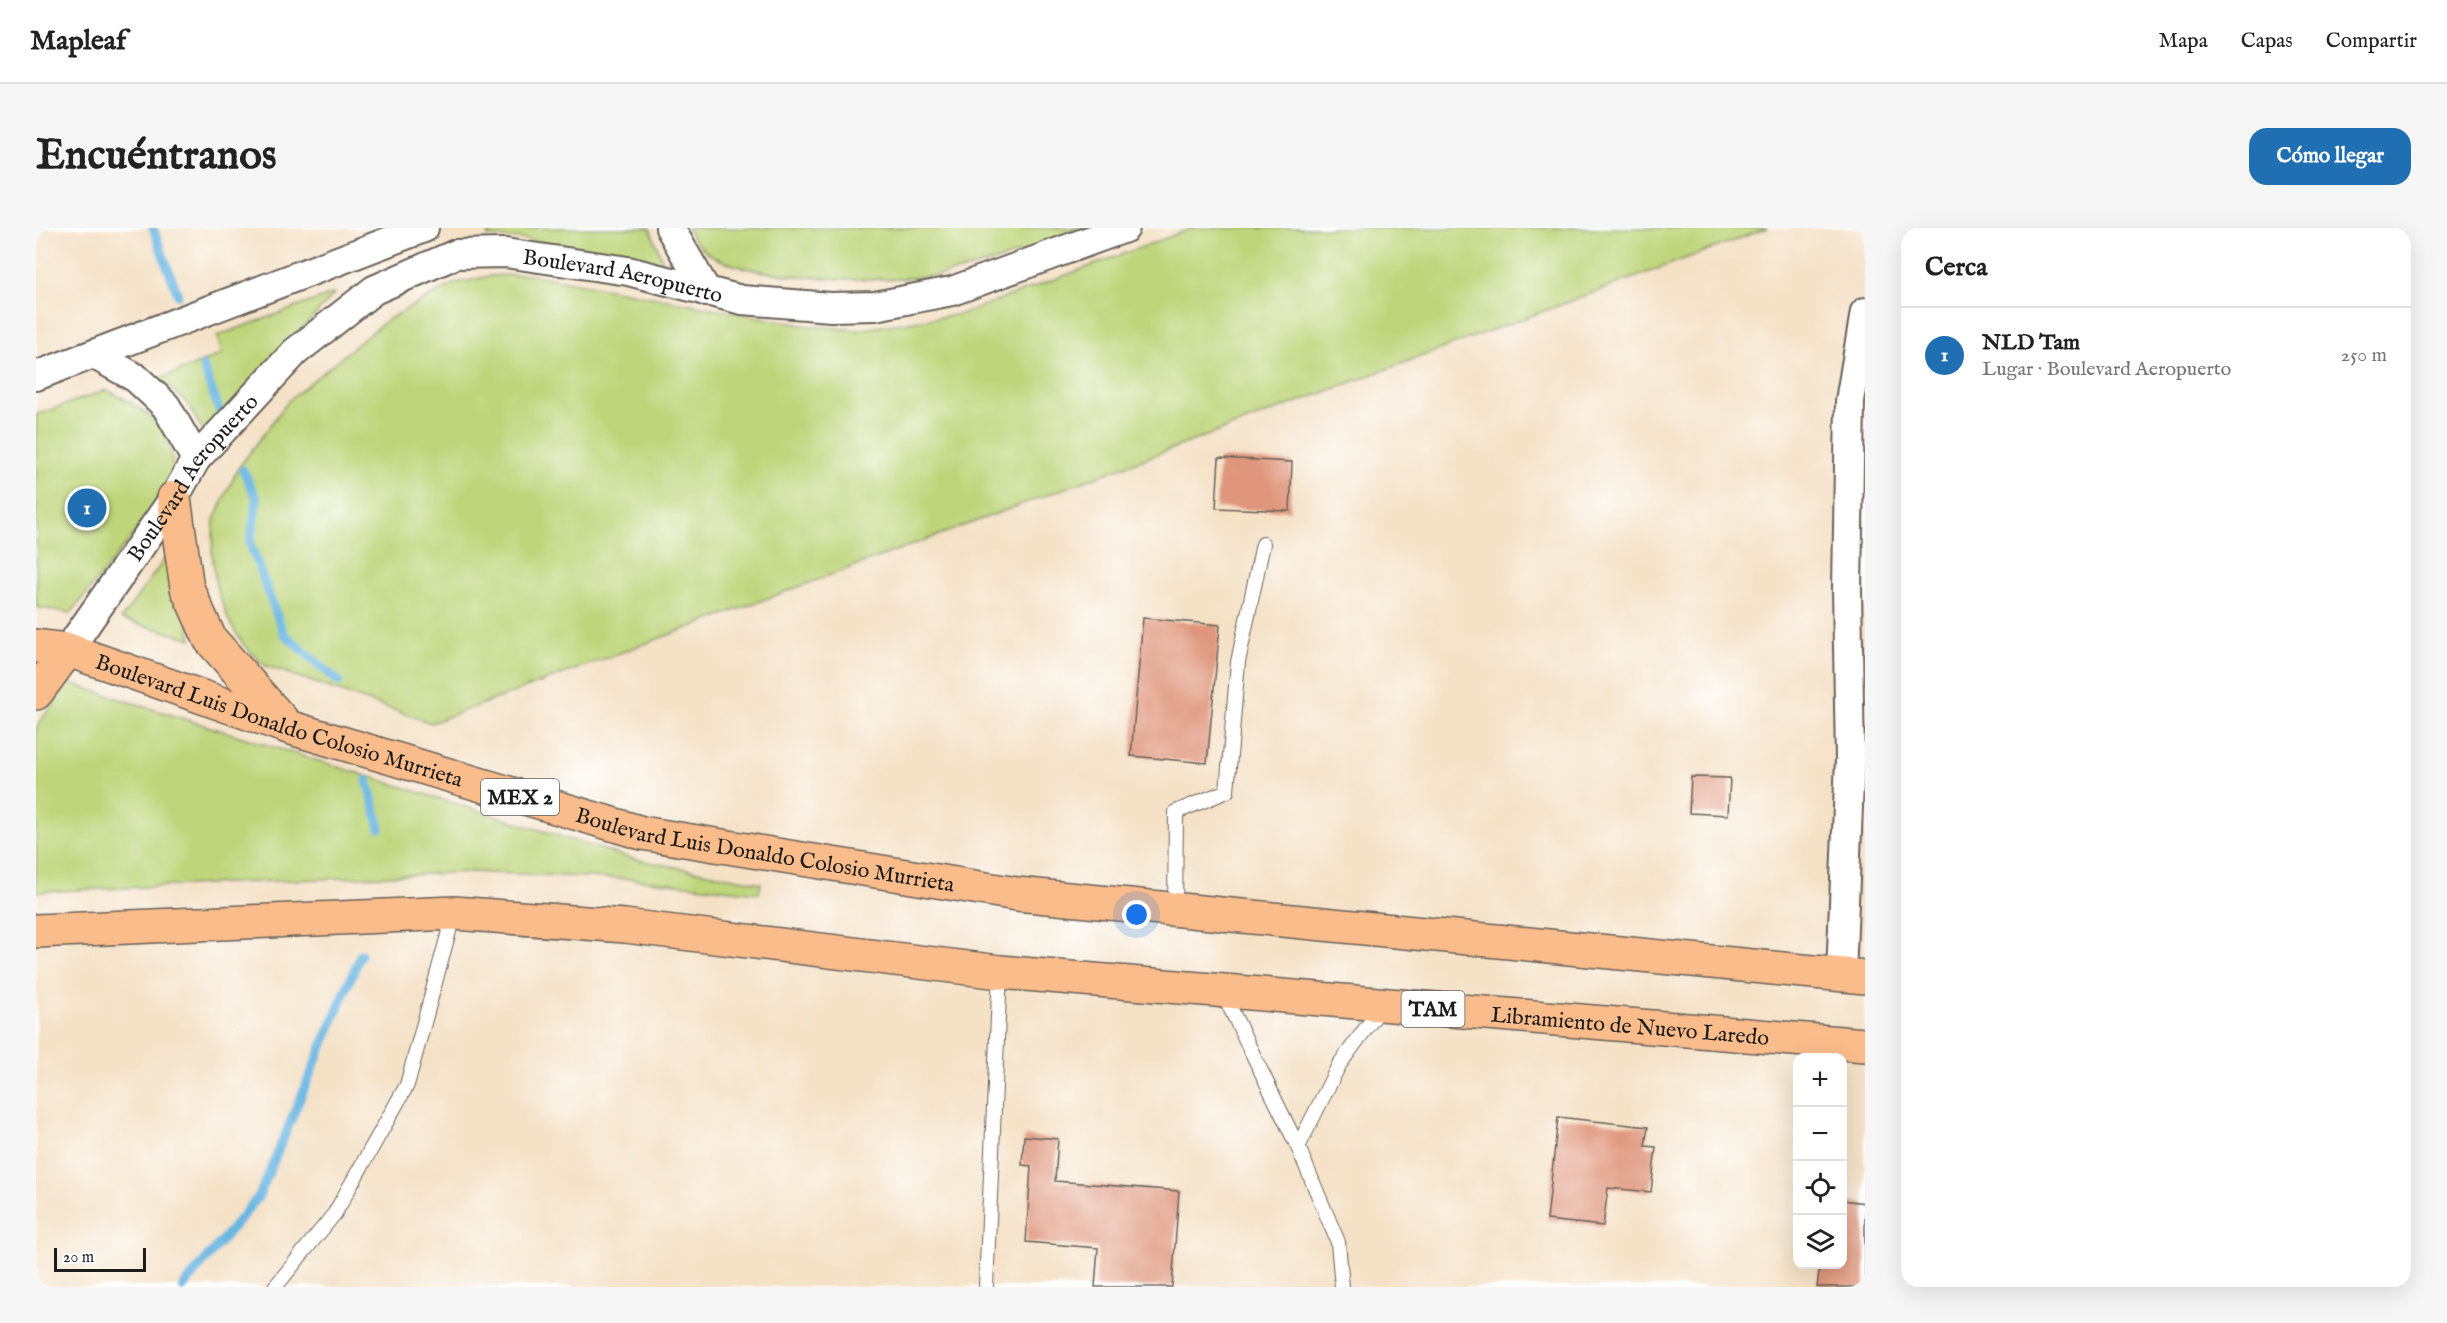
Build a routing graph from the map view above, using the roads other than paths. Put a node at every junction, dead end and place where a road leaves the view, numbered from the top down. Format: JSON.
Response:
{"nodes":[{"id":1,"x":424,"y":228,"type":"edge"},
{"id":2,"x":670,"y":228,"type":"edge"},
{"id":3,"x":1125,"y":228,"type":"edge"},
{"id":4,"x":707,"y":292,"type":"junction"},
{"id":5,"x":1865,"y":312,"type":"edge"},
{"id":6,"x":95,"y":355,"type":"junction"},
{"id":7,"x":36,"y":376,"type":"edge"},
{"id":8,"x":196,"y":459,"type":"junction"},
{"id":9,"x":174,"y":498,"type":"junction"},
{"id":10,"x":1263,"y":544,"type":"dead end"},
{"id":11,"x":36,"y":646,"type":"edge"},
{"id":12,"x":68,"y":650,"type":"junction"},
{"id":13,"x":36,"y":693,"type":"edge"},
{"id":14,"x":288,"y":727,"type":"junction"},
{"id":15,"x":1175,"y":910,"type":"junction"},
{"id":16,"x":454,"y":913,"type":"junction"},
{"id":17,"x":36,"y":932,"type":"edge"},
{"id":18,"x":1000,"y":972,"type":"junction"},
{"id":19,"x":1853,"y":976,"type":"edge"},
{"id":20,"x":1222,"y":991,"type":"junction"},
{"id":21,"x":1383,"y":1004,"type":"junction"},
{"id":22,"x":1865,"y":1045,"type":"edge"},
{"id":23,"x":1298,"y":1147,"type":"junction"},
{"id":24,"x":275,"y":1287,"type":"edge"},
{"id":25,"x":986,"y":1287,"type":"edge"},
{"id":26,"x":1342,"y":1287,"type":"edge"}],
"edges":[{"from":1,"to":6,"type":"street"},
{"from":2,"to":4,"type":"street"},
{"from":3,"to":4,"type":"street","name":"Boulevard Aeropuerto"},
{"from":4,"to":8,"type":"street","name":"Boulevard Aeropuerto"},
{"from":5,"to":19,"type":"street"},
{"from":6,"to":7,"type":"street"},
{"from":6,"to":8,"type":"street"},
{"from":8,"to":9,"type":"street","name":"Boulevard Aeropuerto"},
{"from":9,"to":12,"type":"street","name":"Boulevard Aeropuerto"},
{"from":9,"to":14,"type":"highway"},
{"from":10,"to":15,"type":"lane"},
{"from":11,"to":12,"type":"highway","name":"Boulevard Luis Donaldo Colosio Murrieta","number":"MEX 2"},
{"from":12,"to":13,"type":"highway"},
{"from":12,"to":14,"type":"highway","name":"Boulevard Luis Donaldo Colosio Murrieta","number":"MEX 2"},
{"from":14,"to":15,"type":"highway","name":"Boulevard Luis Donaldo Colosio Murrieta","number":"MEX 2"},
{"from":15,"to":19,"type":"highway"},
{"from":16,"to":17,"type":"highway"},
{"from":16,"to":18,"type":"highway"},
{"from":16,"to":24,"type":"lane"},
{"from":18,"to":20,"type":"highway","name":"Libramiento de Nuevo Laredo","number":"TAM"},
{"from":18,"to":25,"type":"lane"},
{"from":20,"to":21,"type":"highway","name":"Libramiento de Nuevo Laredo","number":"TAM"},
{"from":20,"to":23,"type":"lane"},
{"from":21,"to":22,"type":"highway","name":"Libramiento de Nuevo Laredo","number":"TAM"},
{"from":21,"to":23,"type":"lane"},
{"from":23,"to":26,"type":"lane"}]}
